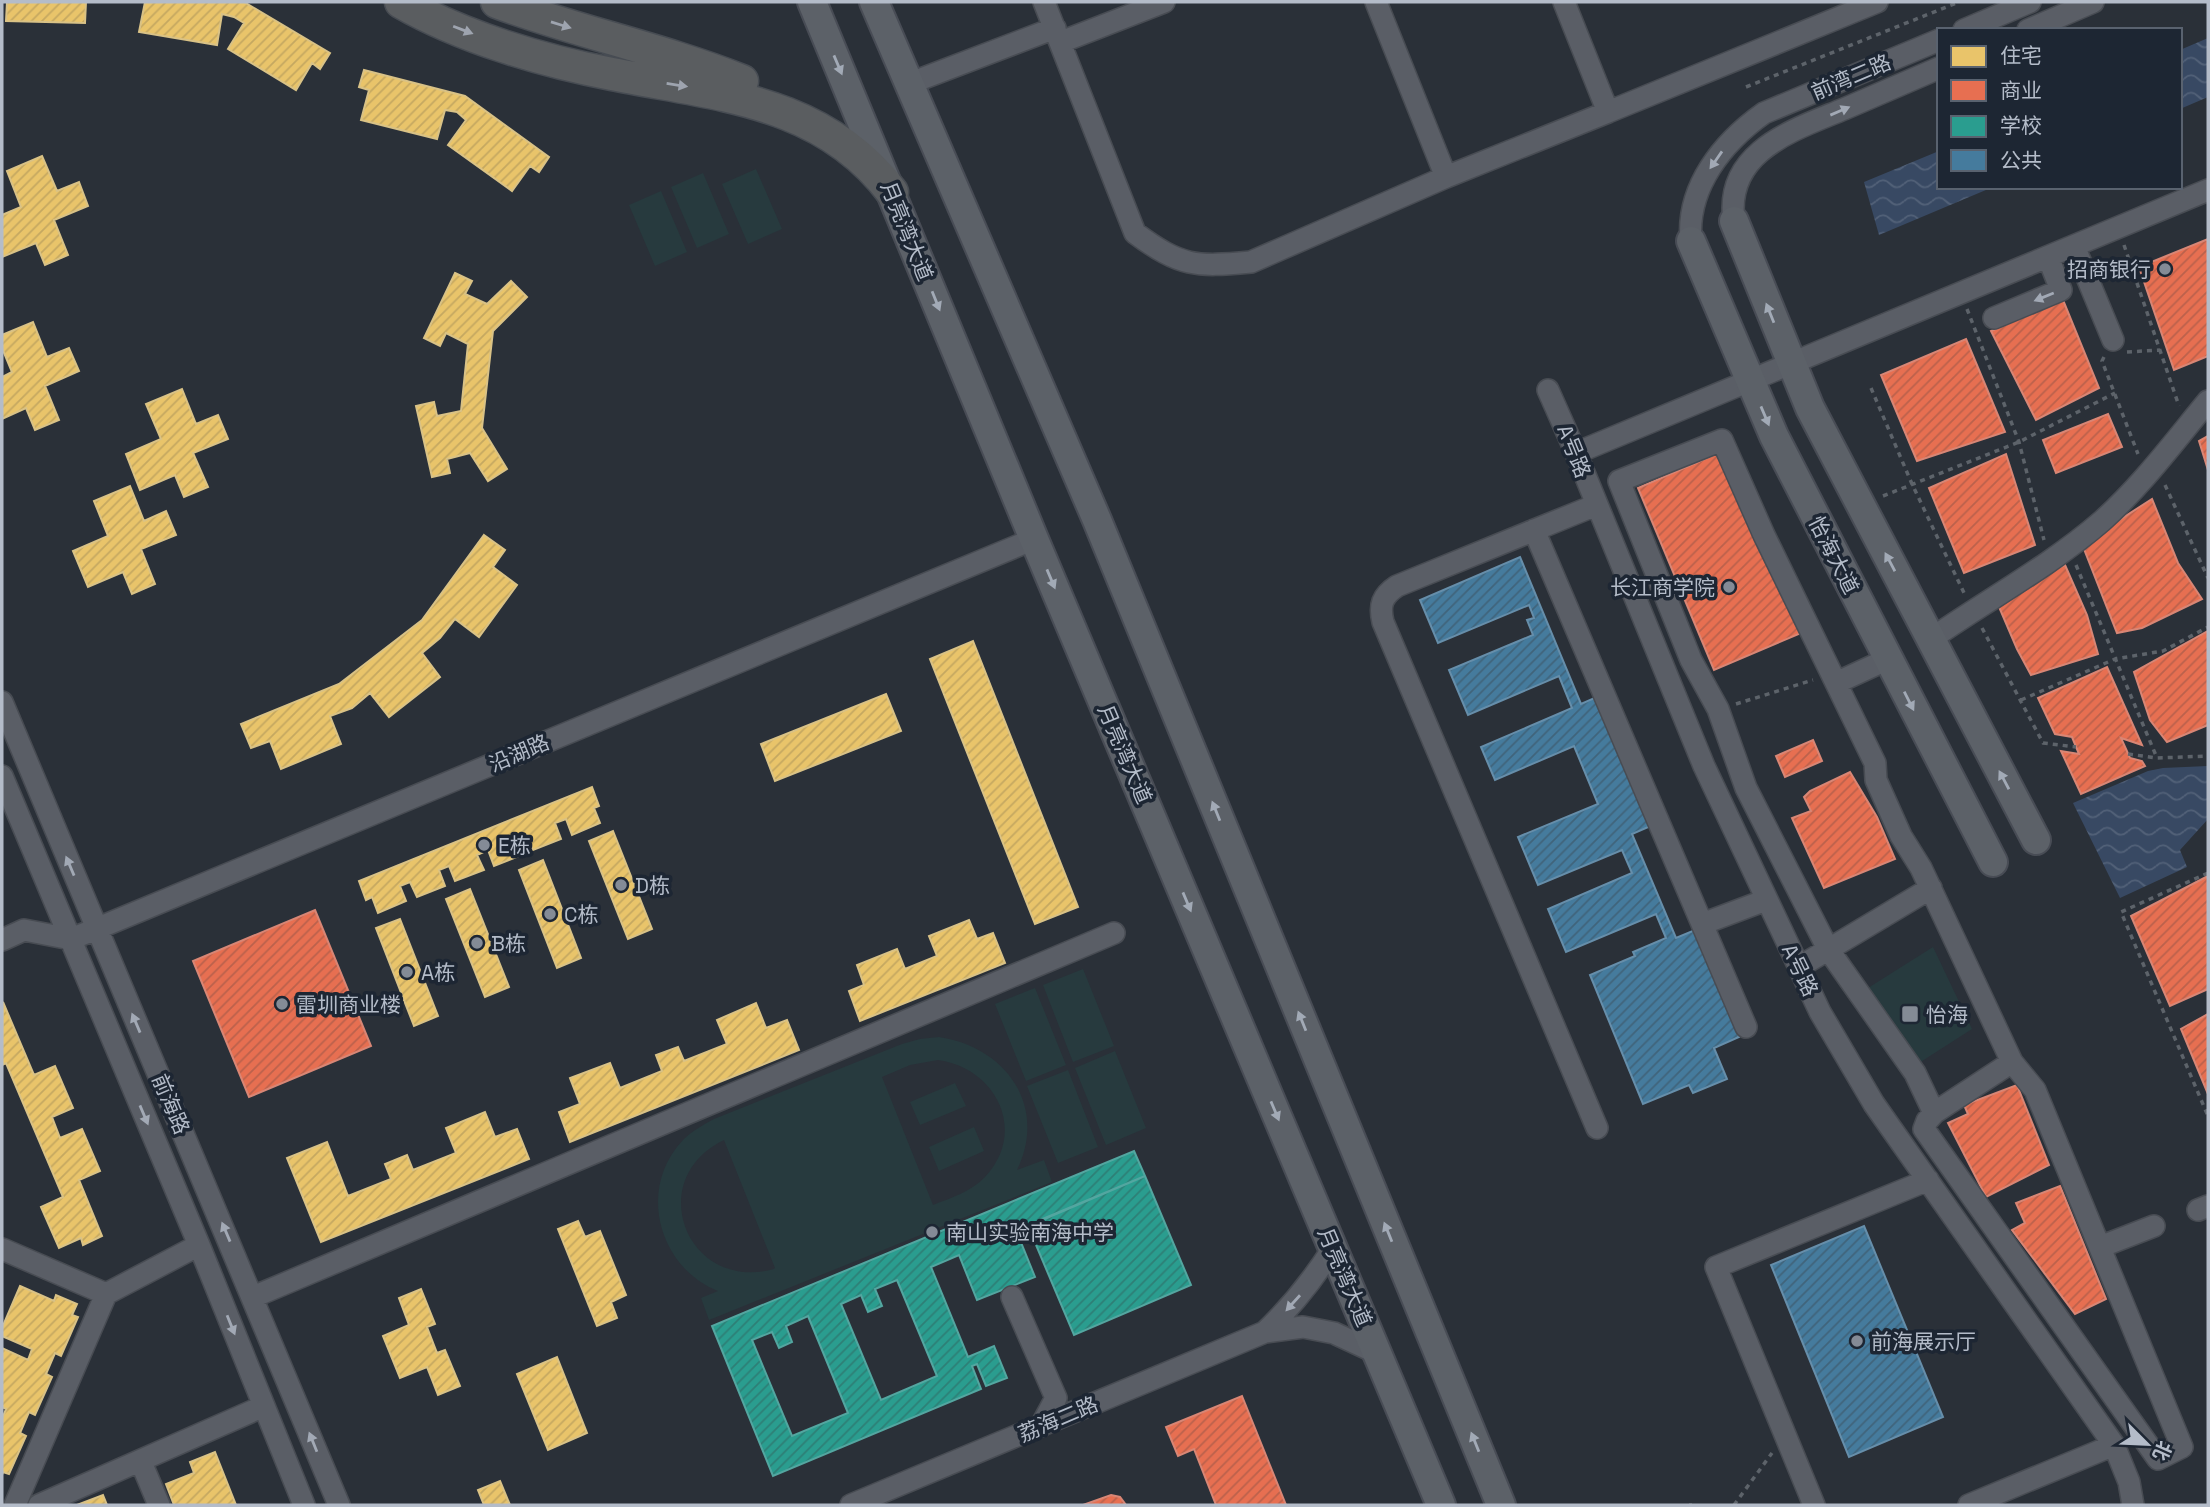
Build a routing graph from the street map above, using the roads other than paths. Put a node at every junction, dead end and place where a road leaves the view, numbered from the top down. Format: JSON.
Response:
{"nodes":[{"id":1,"x":401,"y":2,"type":"edge"},
{"id":2,"x":497,"y":2,"type":"edge"},
{"id":3,"x":812,"y":2,"type":"edge"},
{"id":4,"x":874,"y":2,"type":"edge"},
{"id":5,"x":1044,"y":2,"type":"edge"},
{"id":6,"x":1164,"y":2,"type":"edge"},
{"id":7,"x":1376,"y":2,"type":"edge"},
{"id":8,"x":1564,"y":2,"type":"edge"},
{"id":9,"x":1877,"y":2,"type":"edge"},
{"id":10,"x":2031,"y":2,"type":"edge"},
{"id":11,"x":2093,"y":2,"type":"edge"},
{"id":12,"x":1969,"y":28,"type":"edge"},
{"id":13,"x":2033,"y":28,"type":"edge"},
{"id":14,"x":1058,"y":35,"type":"junction"},
{"id":15,"x":1937,"y":41,"type":"edge"},
{"id":16,"x":1937,"y":69,"type":"edge"},
{"id":17,"x":908,"y":84,"type":"junction"},
{"id":18,"x":1608,"y":112,"type":"junction"},
{"id":19,"x":818,"y":127,"type":"junction"},
{"id":20,"x":1446,"y":177,"type":"junction"},
{"id":21,"x":2208,"y":190,"type":"edge"},
{"id":22,"x":892,"y":192,"type":"junction"},
{"id":23,"x":1734,"y":221,"type":"joint"},
{"id":24,"x":1691,"y":241,"type":"joint"},
{"id":25,"x":2074,"y":246,"type":"junction"},
{"id":26,"x":2048,"y":257,"type":"junction"},
{"id":27,"x":1994,"y":318,"type":"dead end"},
{"id":28,"x":2113,"y":348,"type":"road end"},
{"id":29,"x":1791,"y":364,"type":"junction"},
{"id":30,"x":1750,"y":380,"type":"junction"},
{"id":31,"x":1548,"y":390,"type":"dead end"},
{"id":32,"x":2208,"y":401,"type":"edge"},
{"id":33,"x":1576,"y":453,"type":"junction"},
{"id":34,"x":1596,"y":505,"type":"junction"},
{"id":35,"x":1534,"y":530,"type":"junction"},
{"id":36,"x":1034,"y":539,"type":"junction"},
{"id":37,"x":1931,"y":639,"type":"junction"},
{"id":38,"x":1888,"y":659,"type":"junction"},
{"id":39,"x":1834,"y":679,"type":"junction"},
{"id":40,"x":2,"y":702,"type":"edge"},
{"id":41,"x":2,"y":776,"type":"edge"},
{"id":42,"x":2036,"y":840,"type":"dead end"},
{"id":43,"x":1993,"y":862,"type":"dead end"},
{"id":44,"x":1931,"y":888,"type":"junction"},
{"id":45,"x":1766,"y":900,"type":"junction"},
{"id":46,"x":1702,"y":924,"type":"junction"},
{"id":47,"x":96,"y":929,"type":"junction"},
{"id":48,"x":1114,"y":933,"type":"dead end"},
{"id":49,"x":71,"y":939,"type":"junction"},
{"id":50,"x":2,"y":940,"type":"edge"},
{"id":51,"x":1828,"y":949,"type":"junction"},
{"id":52,"x":1799,"y":967,"type":"junction"},
{"id":53,"x":1746,"y":1027,"type":"dead end"},
{"id":54,"x":2012,"y":1062,"type":"junction"},
{"id":55,"x":1934,"y":1113,"type":"junction"},
{"id":56,"x":1597,"y":1128,"type":"dead end"},
{"id":57,"x":1928,"y":1180,"type":"junction"},
{"id":58,"x":2154,"y":1226,"type":"dead end"},
{"id":59,"x":199,"y":1245,"type":"junction"},
{"id":60,"x":2100,"y":1247,"type":"junction"},
{"id":61,"x":1333,"y":1248,"type":"junction"},
{"id":62,"x":2,"y":1249,"type":"edge"},
{"id":63,"x":107,"y":1294,"type":"junction"},
{"id":64,"x":253,"y":1297,"type":"junction"},
{"id":65,"x":1012,"y":1297,"type":"dead end"},
{"id":66,"x":1265,"y":1332,"type":"junction"},
{"id":67,"x":1377,"y":1353,"type":"junction"},
{"id":68,"x":264,"y":1406,"type":"junction"},
{"id":69,"x":1041,"y":1426,"type":"junction"},
{"id":70,"x":2114,"y":1445,"type":"junction"},
{"id":71,"x":141,"y":1462,"type":"junction"},
{"id":72,"x":857,"y":1504,"type":"edge"},
{"id":73,"x":15,"y":1505,"type":"edge"},
{"id":74,"x":39,"y":1505,"type":"edge"},
{"id":75,"x":159,"y":1505,"type":"edge"},
{"id":76,"x":304,"y":1505,"type":"edge"},
{"id":77,"x":339,"y":1505,"type":"edge"},
{"id":78,"x":1441,"y":1505,"type":"edge"},
{"id":79,"x":1501,"y":1505,"type":"edge"},
{"id":80,"x":1814,"y":1505,"type":"edge"},
{"id":81,"x":1969,"y":1505,"type":"edge"},
{"id":82,"x":2133,"y":1505,"type":"edge"}],
"edges":[{"from":1,"to":19,"type":"highway","one_way":true},
{"from":2,"to":19,"type":"highway","one_way":true},
{"from":3,"to":22,"type":"main road","name":"月亮湾大道","one_way":true},
{"from":4,"to":17,"type":"main road"},
{"from":5,"to":14,"type":"street"},
{"from":6,"to":14,"type":"street"},
{"from":7,"to":20,"type":"street"},
{"from":8,"to":18,"type":"street"},
{"from":9,"to":18,"type":"street"},
{"from":10,"to":12,"type":"street"},
{"from":11,"to":13,"type":"street"},
{"from":14,"to":17,"type":"street"},
{"from":14,"to":20,"type":"street"},
{"from":15,"to":24,"type":"street","name":"前湾二路","one_way":true},
{"from":23,"to":16,"type":"street","name":"前湾二路","one_way":true},
{"from":79,"to":17,"type":"main road","one_way":true},
{"from":18,"to":20,"type":"street"},
{"from":19,"to":22,"type":"highway"},
{"from":21,"to":25,"type":"street"},
{"from":22,"to":36,"type":"main road","name":"月亮湾大道","one_way":true},
{"from":29,"to":23,"type":"main road","one_way":true},
{"from":24,"to":30,"type":"main road","name":"怡海大道"},
{"from":25,"to":26,"type":"street"},
{"from":25,"to":28,"type":"street"},
{"from":26,"to":27,"type":"street","one_way":true},
{"from":26,"to":29,"type":"street"},
{"from":29,"to":30,"type":"street"},
{"from":37,"to":29,"type":"main road","one_way":true},
{"from":30,"to":33,"type":"street"},
{"from":30,"to":38,"type":"main road","name":"怡海大道","one_way":true},
{"from":31,"to":33,"type":"street","name":"A号路"},
{"from":32,"to":37,"type":"street"},
{"from":33,"to":34,"type":"street","name":"A号路"},
{"from":34,"to":35,"type":"street"},
{"from":34,"to":45,"type":"street","name":"A号路"},
{"from":35,"to":46,"type":"street"},
{"from":35,"to":56,"type":"street"},
{"from":36,"to":47,"type":"street","name":"沿湖路"},
{"from":36,"to":61,"type":"main road","name":"月亮湾大道","one_way":true},
{"from":42,"to":37,"type":"main road","one_way":true},
{"from":38,"to":39,"type":"street"},
{"from":38,"to":43,"type":"main road","name":"怡海大道","one_way":true},
{"from":39,"to":44,"type":"street"},
{"from":39,"to":51,"type":"street"},
{"from":47,"to":40,"type":"street","name":"前海路","one_way":true},
{"from":41,"to":49,"type":"street","name":"前海路"},
{"from":44,"to":51,"type":"street"},
{"from":44,"to":54,"type":"street"},
{"from":45,"to":46,"type":"street"},
{"from":45,"to":52,"type":"street","name":"A号路"},
{"from":46,"to":53,"type":"street"},
{"from":47,"to":49,"type":"street","name":"沿湖路"},
{"from":64,"to":47,"type":"street","name":"前海路","one_way":true},
{"from":48,"to":64,"type":"street"},
{"from":49,"to":50,"type":"street"},
{"from":49,"to":59,"type":"street","name":"前海路","one_way":true},
{"from":51,"to":52,"type":"street"},
{"from":51,"to":55,"type":"street"},
{"from":52,"to":57,"type":"street","name":"A号路"},
{"from":54,"to":55,"type":"street"},
{"from":54,"to":60,"type":"street"},
{"from":55,"to":60,"type":"street"},
{"from":57,"to":70,"type":"street","name":"A号路"},
{"from":57,"to":80,"type":"street"},
{"from":58,"to":60,"type":"street"},
{"from":59,"to":63,"type":"street"},
{"from":59,"to":68,"type":"street","name":"前海路","one_way":true},
{"from":61,"to":66,"type":"street","name":"荔海二路","one_way":true},
{"from":61,"to":67,"type":"main road","name":"月亮湾大道"},
{"from":62,"to":63,"type":"street"},
{"from":63,"to":73,"type":"street"},
{"from":77,"to":64,"type":"street","name":"前海路","one_way":true},
{"from":65,"to":69,"type":"street"},
{"from":66,"to":67,"type":"street","name":"荔海二路"},
{"from":66,"to":69,"type":"street","name":"荔海二路"},
{"from":67,"to":78,"type":"main road","name":"月亮湾大道"},
{"from":68,"to":71,"type":"street"},
{"from":68,"to":76,"type":"street","name":"前海路"},
{"from":69,"to":72,"type":"street","name":"荔海二路"},
{"from":70,"to":81,"type":"street"},
{"from":70,"to":82,"type":"street","name":"A号路"},
{"from":71,"to":74,"type":"street"},
{"from":71,"to":75,"type":"street"}]}
